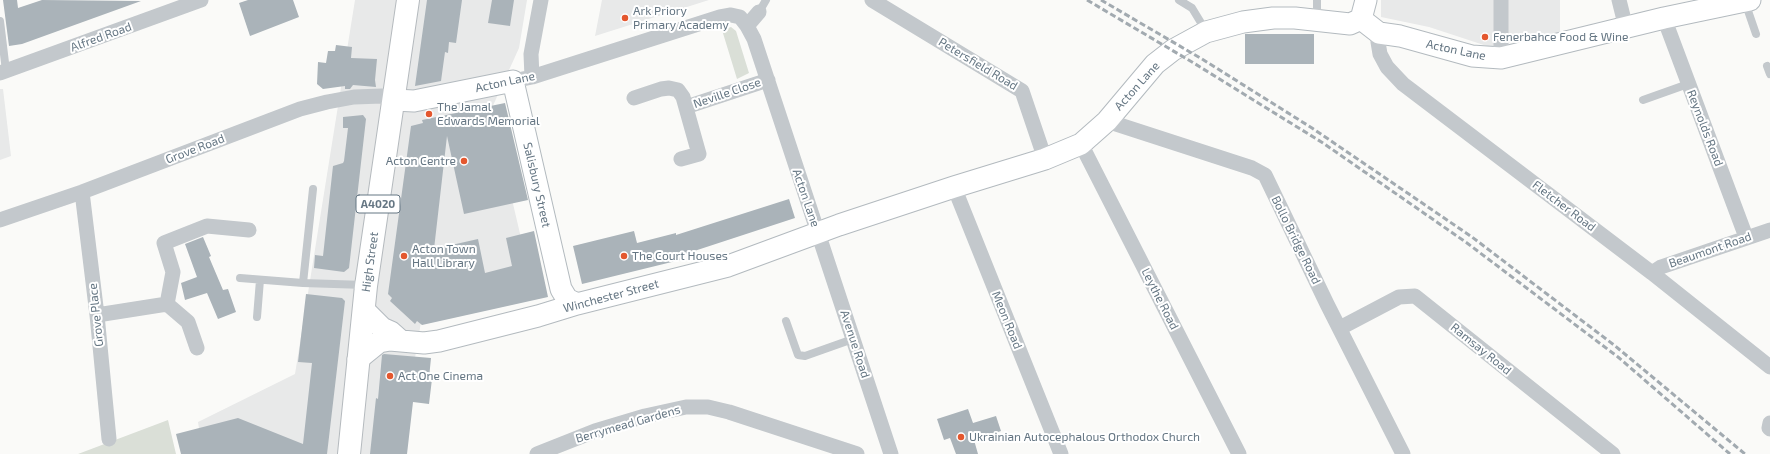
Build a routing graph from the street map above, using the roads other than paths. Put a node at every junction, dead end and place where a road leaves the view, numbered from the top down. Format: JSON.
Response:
{"nodes":[{"id":1,"x":201,"y":0,"type":"edge"},
{"id":2,"x":408,"y":0,"type":"edge"},
{"id":3,"x":541,"y":0,"type":"edge"},
{"id":4,"x":872,"y":0,"type":"edge"},
{"id":5,"x":1179,"y":0,"type":"edge"},
{"id":6,"x":1317,"y":0,"type":"edge"},
{"id":7,"x":1501,"y":0,"type":"edge"},
{"id":8,"x":1618,"y":0,"type":"edge"},
{"id":9,"x":1748,"y":1,"type":"edge"},
{"id":10,"x":763,"y":6,"type":"edge"},
{"id":11,"x":1363,"y":10,"type":"edge"},
{"id":12,"x":1664,"y":18,"type":"junction"},
{"id":13,"x":0,"y":21,"type":"edge"},
{"id":14,"x":1318,"y":21,"type":"junction"},
{"id":15,"x":747,"y":26,"type":"junction"},
{"id":16,"x":1626,"y":28,"type":"junction"},
{"id":17,"x":1206,"y":32,"type":"junction"},
{"id":18,"x":1379,"y":33,"type":"junction"},
{"id":19,"x":1756,"y":34,"type":"dead end"},
{"id":20,"x":1501,"y":58,"type":"junction"},
{"id":21,"x":3,"y":72,"type":"edge"},
{"id":22,"x":523,"y":79,"type":"junction"},
{"id":23,"x":768,"y":80,"type":"junction"},
{"id":24,"x":1688,"y":84,"type":"junction"},
{"id":25,"x":634,"y":98,"type":"dead end"},
{"id":26,"x":394,"y":100,"type":"junction"},
{"id":27,"x":1644,"y":100,"type":"dead end"},
{"id":28,"x":686,"y":107,"type":"junction"},
{"id":29,"x":1107,"y":121,"type":"junction"},
{"id":30,"x":1082,"y":144,"type":"junction"},
{"id":31,"x":1045,"y":159,"type":"junction"},
{"id":32,"x":681,"y":160,"type":"dead end"},
{"id":33,"x":954,"y":187,"type":"junction"},
{"id":34,"x":313,"y":190,"type":"dead end"},
{"id":35,"x":82,"y":192,"type":"junction"},
{"id":36,"x":0,"y":220,"type":"edge"},
{"id":37,"x":249,"y":230,"type":"dead end"},
{"id":38,"x":1770,"y":230,"type":"edge"},
{"id":39,"x":818,"y":233,"type":"junction"},
{"id":40,"x":1746,"y":237,"type":"junction"},
{"id":41,"x":1652,"y":273,"type":"junction"},
{"id":42,"x":240,"y":278,"type":"dead end"},
{"id":43,"x":260,"y":280,"type":"junction"},
{"id":44,"x":303,"y":283,"type":"junction"},
{"id":45,"x":366,"y":286,"type":"junction"},
{"id":46,"x":560,"y":289,"type":"junction"},
{"id":47,"x":167,"y":304,"type":"junction"},
{"id":48,"x":577,"y":304,"type":"junction"},
{"id":49,"x":364,"y":310,"type":"junction"},
{"id":50,"x":548,"y":313,"type":"junction"},
{"id":51,"x":97,"y":315,"type":"junction"},
{"id":52,"x":257,"y":317,"type":"dead end"},
{"id":53,"x":786,"y":322,"type":"dead end"},
{"id":54,"x":1340,"y":328,"type":"junction"},
{"id":55,"x":853,"y":339,"type":"junction"},
{"id":56,"x":400,"y":340,"type":"junction"},
{"id":57,"x":197,"y":348,"type":"dead end"},
{"id":58,"x":358,"y":359,"type":"junction"},
{"id":59,"x":1770,"y":367,"type":"edge"},
{"id":60,"x":1770,"y":423,"type":"edge"},
{"id":61,"x":1770,"y":429,"type":"edge"},
{"id":62,"x":109,"y":438,"type":"dead end"},
{"id":63,"x":349,"y":454,"type":"edge"},
{"id":64,"x":537,"y":454,"type":"edge"},
{"id":65,"x":857,"y":454,"type":"edge"},
{"id":66,"x":891,"y":454,"type":"edge"},
{"id":67,"x":1061,"y":454,"type":"edge"},
{"id":68,"x":1239,"y":454,"type":"edge"},
{"id":69,"x":1403,"y":454,"type":"edge"},
{"id":70,"x":1613,"y":454,"type":"edge"}],
"edges":[{"from":1,"to":21,"type":"street","name":"Alfred Road"},
{"from":2,"to":26,"type":"main road","name":"High Street","number":"A4020"},
{"from":3,"to":22,"type":"street"},
{"from":4,"to":31,"type":"street","name":"Petersfield Road"},
{"from":5,"to":17,"type":"lane"},
{"from":6,"to":14,"type":"lane"},
{"from":7,"to":20,"type":"street"},
{"from":8,"to":16,"type":"street"},
{"from":9,"to":12,"type":"main road","name":"Acton Lane"},
{"from":9,"to":19,"type":"lane"},
{"from":10,"to":15,"type":"street"},
{"from":11,"to":14,"type":"main road","name":"Acton Lane"},
{"from":11,"to":18,"type":"main road","name":"Acton Lane"},
{"from":12,"to":16,"type":"main road","name":"Acton Lane"},
{"from":12,"to":24,"type":"street","name":"Reynolds Road"},
{"from":13,"to":21,"type":"lane"},
{"from":14,"to":17,"type":"main road","name":"Acton Lane"},
{"from":15,"to":22,"type":"street","name":"Acton Lane"},
{"from":15,"to":23,"type":"street","name":"Acton Lane"},
{"from":16,"to":20,"type":"main road","name":"Acton Lane"},
{"from":17,"to":29,"type":"main road","name":"Acton Lane"},
{"from":18,"to":20,"type":"main road","name":"Acton Lane"},
{"from":18,"to":41,"type":"street","name":"Fletcher Road"},
{"from":22,"to":26,"type":"main road","name":"Acton Lane"},
{"from":22,"to":46,"type":"main road","name":"Salisbury Street"},
{"from":23,"to":28,"type":"street","name":"Neville Close"},
{"from":23,"to":39,"type":"street","name":"Acton Lane"},
{"from":24,"to":27,"type":"lane"},
{"from":24,"to":40,"type":"street","name":"Reynolds Road"},
{"from":25,"to":28,"type":"street","name":"Neville Close"},
{"from":26,"to":35,"type":"street","name":"Grove Road"},
{"from":26,"to":45,"type":"main road","name":"High Street","number":"A4020"},
{"from":28,"to":32,"type":"street","name":"Neville Close"},
{"from":29,"to":30,"type":"main road","name":"Acton Lane"},
{"from":29,"to":54,"type":"street","name":"Bollo Bridge Road"},
{"from":30,"to":31,"type":"main road","name":"Acton Lane"},
{"from":30,"to":68,"type":"street","name":"Leythe Road"},
{"from":31,"to":33,"type":"main road","name":"Acton Lane"},
{"from":33,"to":39,"type":"main road","name":"Acton Lane"},
{"from":33,"to":67,"type":"street","name":"Meon Road"},
{"from":34,"to":44,"type":"lane"},
{"from":35,"to":36,"type":"street","name":"Grove Road"},
{"from":35,"to":51,"type":"street","name":"Grove Place"},
{"from":37,"to":47,"type":"street"},
{"from":38,"to":40,"type":"street","name":"Beaumont Road"},
{"from":39,"to":48,"type":"main road","name":"Winchester Street"},
{"from":39,"to":55,"type":"street","name":"Avenue Road"},
{"from":40,"to":41,"type":"street","name":"Beaumont Road"},
{"from":41,"to":59,"type":"street","name":"Fletcher Road"},
{"from":42,"to":43,"type":"lane"},
{"from":43,"to":44,"type":"lane"},
{"from":43,"to":52,"type":"lane"},
{"from":44,"to":45,"type":"lane"},
{"from":45,"to":49,"type":"main road","name":"High Street","number":"A4020"},
{"from":46,"to":48,"type":"main road"},
{"from":46,"to":50,"type":"main road","name":"Salisbury Street"},
{"from":47,"to":51,"type":"street"},
{"from":47,"to":57,"type":"street"},
{"from":48,"to":50,"type":"main road","name":"Winchester Street"},
{"from":49,"to":56,"type":"main road","name":"Winchester Street"},
{"from":49,"to":58,"type":"main road","name":"High Street","number":"A4020"},
{"from":50,"to":56,"type":"main road","name":"Winchester Street"},
{"from":51,"to":62,"type":"street","name":"Grove Place"},
{"from":53,"to":55,"type":"lane"},
{"from":54,"to":69,"type":"street","name":"Bollo Bridge Road"},
{"from":54,"to":70,"type":"street","name":"Ramsay Road"},
{"from":55,"to":66,"type":"street","name":"Avenue Road"},
{"from":56,"to":58,"type":"main road","name":"Winchester Street"},
{"from":58,"to":63,"type":"main road","name":"High Street","number":"A4020"},
{"from":60,"to":61,"type":"street"},
{"from":64,"to":65,"type":"street","name":"Berrymead Gardens"}]}
